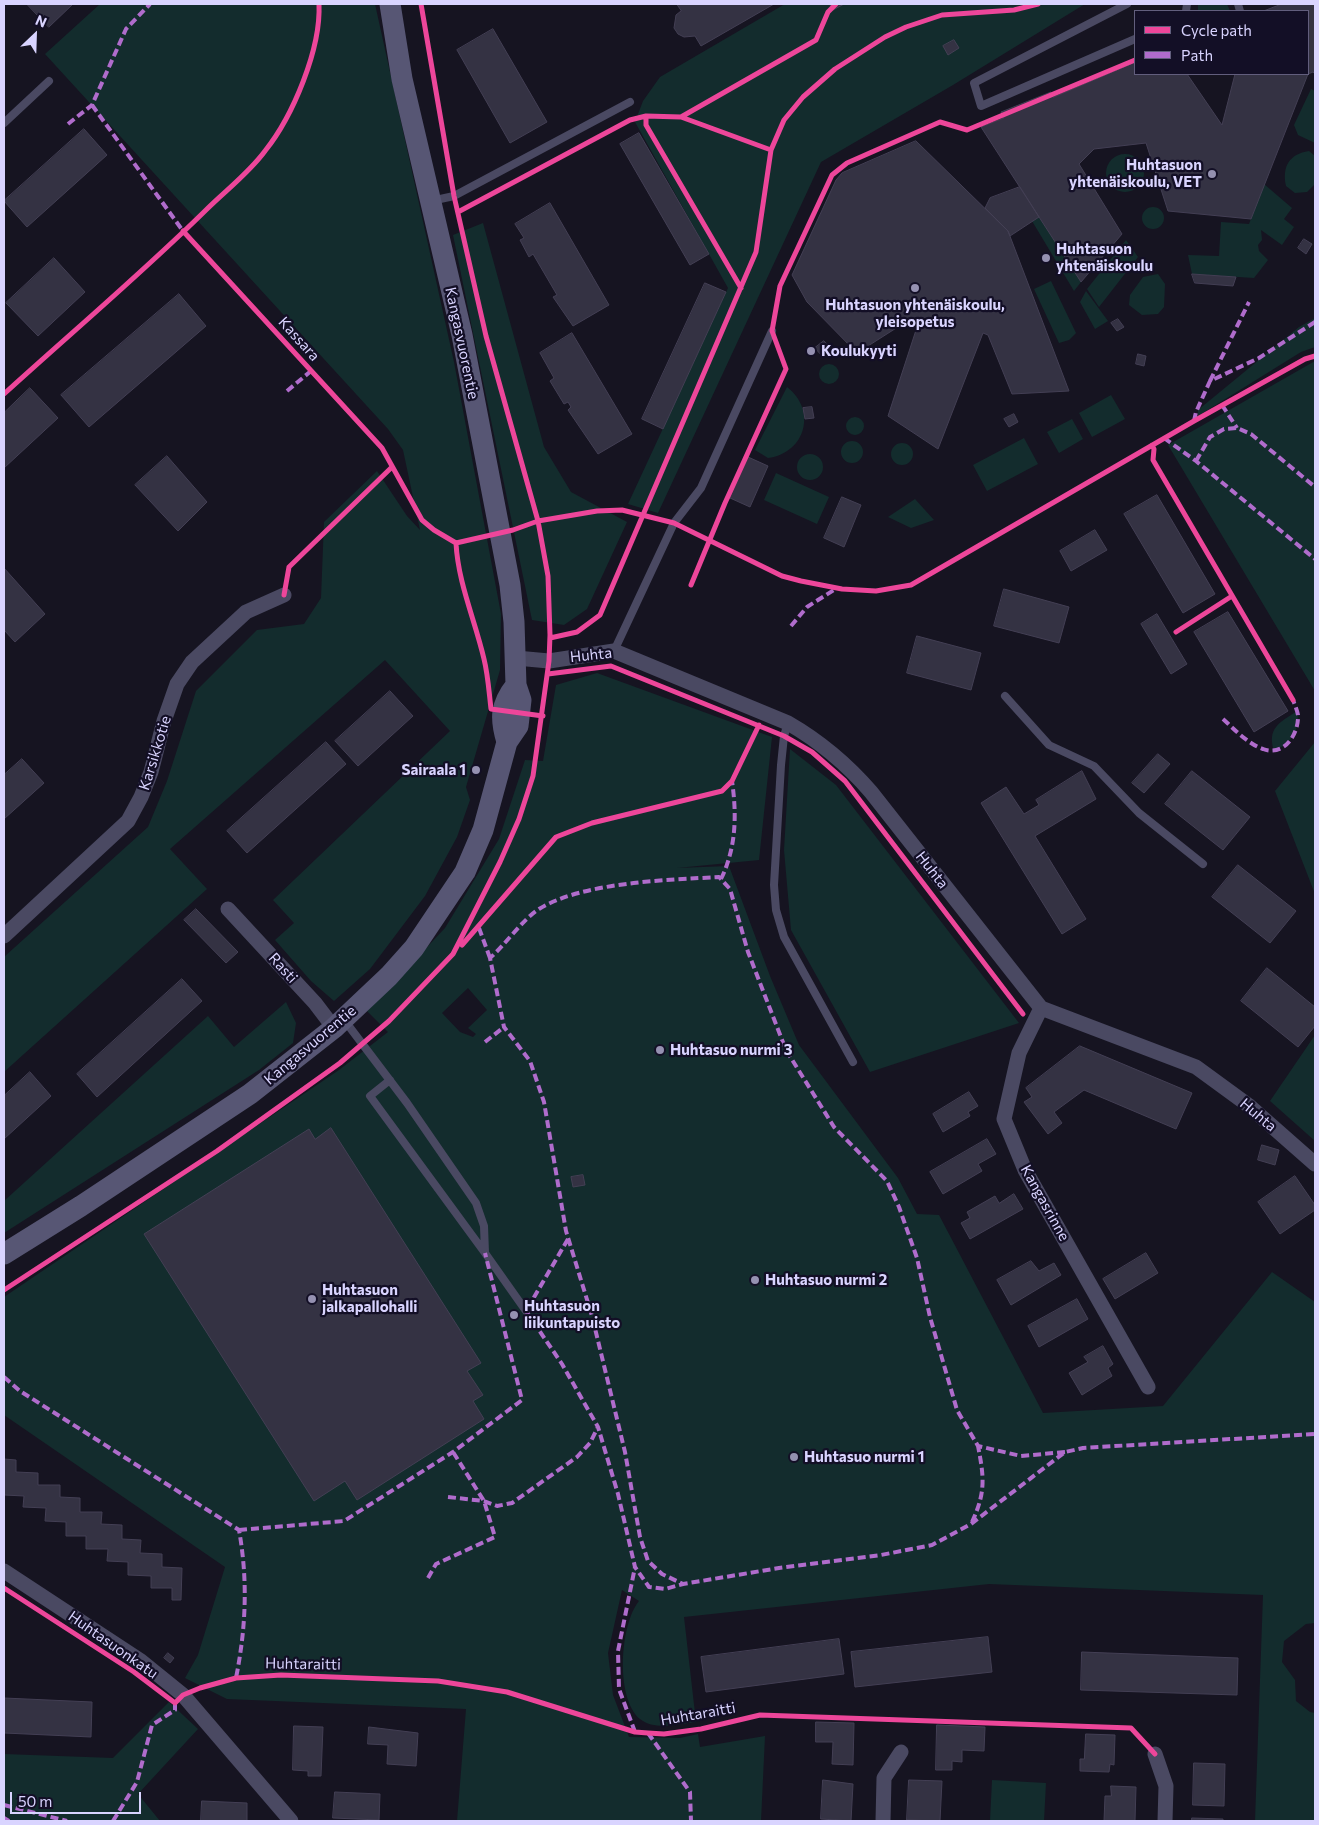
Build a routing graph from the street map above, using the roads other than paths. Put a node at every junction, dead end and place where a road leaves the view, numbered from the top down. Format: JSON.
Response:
{"nodes":[{"id":1,"x":390,"y":4,"type":"edge"},
{"id":2,"x":1127,"y":4,"type":"edge"},
{"id":3,"x":1134,"y":39,"type":"edge"},
{"id":4,"x":50,"y":81,"type":"dead end"},
{"id":5,"x":630,"y":102,"type":"dead end"},
{"id":6,"x":4,"y":123,"type":"edge"},
{"id":7,"x":429,"y":201,"type":"junction"},
{"id":8,"x":772,"y":331,"type":"dead end"},
{"id":9,"x":284,"y":595,"type":"dead end"},
{"id":10,"x":614,"y":650,"type":"junction"},
{"id":11,"x":516,"y":658,"type":"junction"},
{"id":12,"x":1005,"y":696,"type":"dead end"},
{"id":13,"x":788,"y":723,"type":"junction"},
{"id":14,"x":1203,"y":864,"type":"dead end"},
{"id":15,"x":228,"y":909,"type":"dead end"},
{"id":16,"x":4,"y":936,"type":"edge"},
{"id":17,"x":1041,"y":1008,"type":"junction"},
{"id":18,"x":339,"y":1024,"type":"junction"},
{"id":19,"x":853,"y":1062,"type":"dead end"},
{"id":20,"x":390,"y":1080,"type":"junction"},
{"id":21,"x":1315,"y":1164,"type":"edge"},
{"id":22,"x":485,"y":1253,"type":"junction"},
{"id":23,"x":4,"y":1254,"type":"edge"},
{"id":24,"x":526,"y":1311,"type":"dead end"},
{"id":25,"x":1148,"y":1387,"type":"dead end"},
{"id":26,"x":4,"y":1571,"type":"edge"},
{"id":27,"x":901,"y":1752,"type":"dead end"},
{"id":28,"x":1155,"y":1754,"type":"dead end"},
{"id":29,"x":292,"y":1821,"type":"edge"},
{"id":30,"x":883,"y":1821,"type":"edge"},
{"id":31,"x":1165,"y":1821,"type":"edge"}],
"edges":[{"from":1,"to":7,"type":"main road","name":"Kangasvuorentie"},
{"from":2,"to":3,"type":"lane"},
{"from":4,"to":6,"type":"lane"},
{"from":5,"to":7,"type":"lane"},
{"from":7,"to":11,"type":"main road","name":"Kangasvuorentie"},
{"from":8,"to":10,"type":"lane"},
{"from":9,"to":16,"type":"street","name":"Karsikkotie"},
{"from":10,"to":11,"type":"street","name":"Huhta"},
{"from":10,"to":13,"type":"street","name":"Huhta"},
{"from":11,"to":18,"type":"main road","name":"Kangasvuorentie"},
{"from":12,"to":14,"type":"lane"},
{"from":13,"to":17,"type":"street","name":"Huhta"},
{"from":13,"to":19,"type":"lane"},
{"from":15,"to":18,"type":"street","name":"Rasti"},
{"from":17,"to":21,"type":"street","name":"Huhta"},
{"from":17,"to":25,"type":"street","name":"Kangasrinne"},
{"from":18,"to":20,"type":"lane"},
{"from":18,"to":23,"type":"main road","name":"Kangasvuorentie"},
{"from":20,"to":22,"type":"lane"},
{"from":20,"to":22,"type":"lane"},
{"from":22,"to":24,"type":"lane"},
{"from":26,"to":29,"type":"street","name":"Huhtasuonkatu"},
{"from":27,"to":30,"type":"street"},
{"from":28,"to":31,"type":"street"}]}
